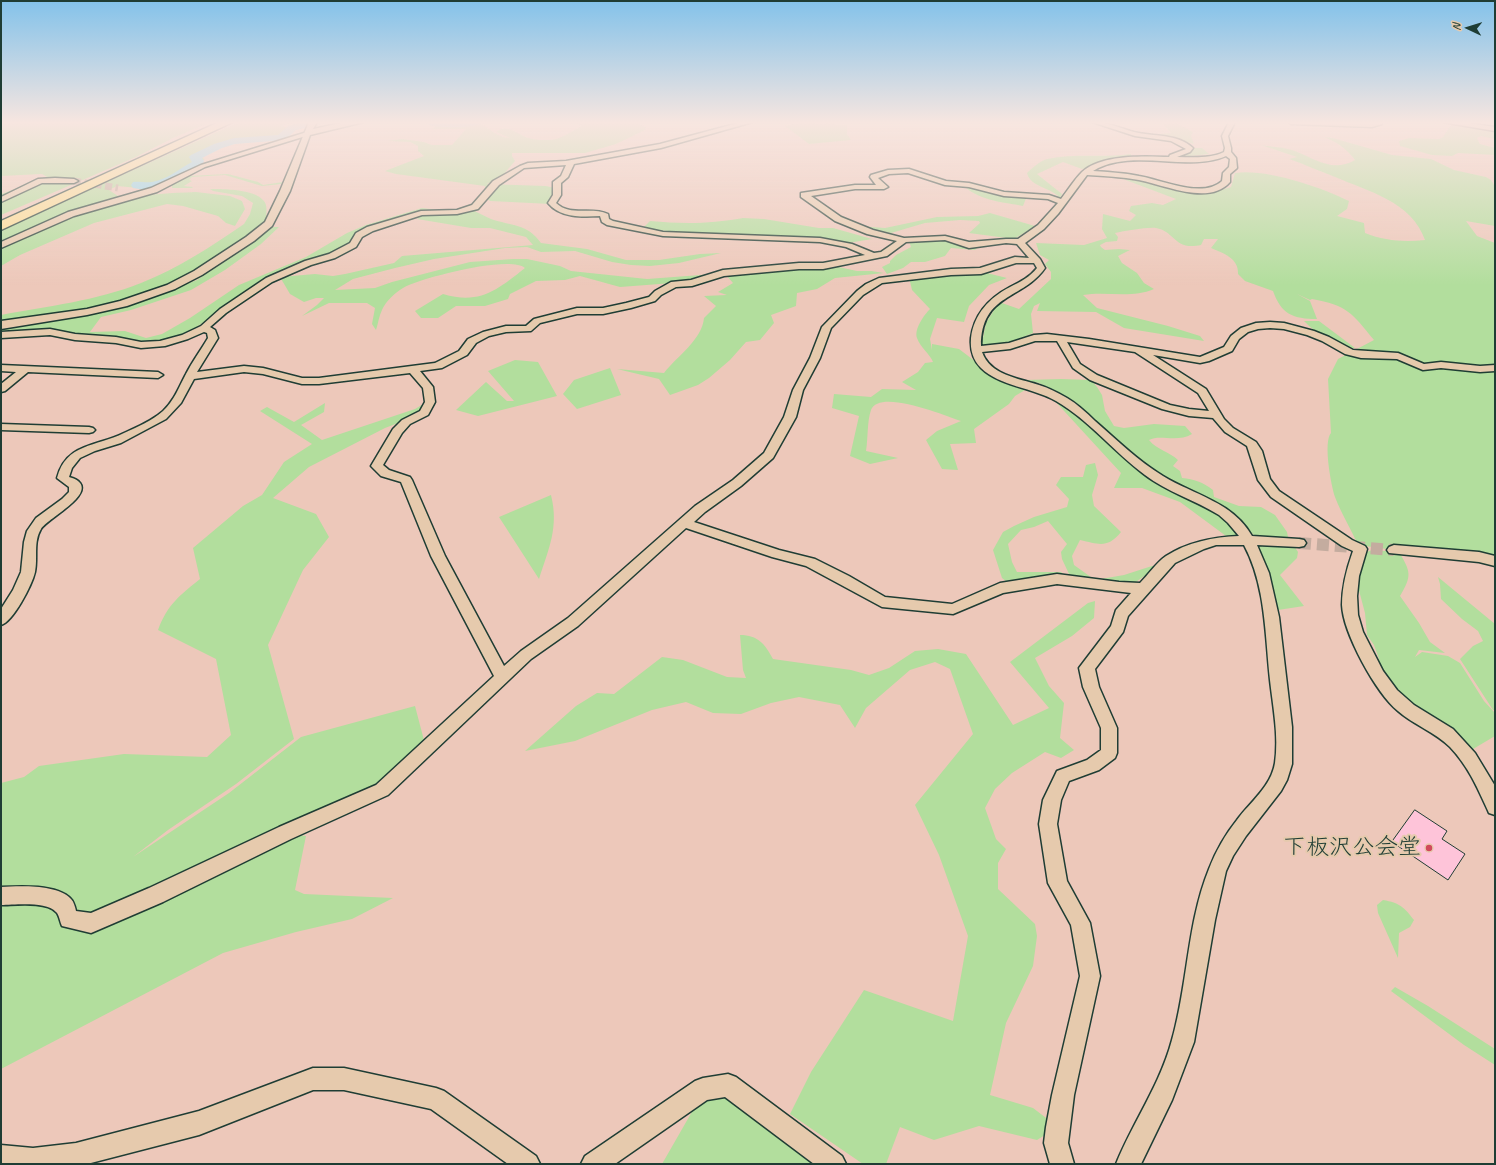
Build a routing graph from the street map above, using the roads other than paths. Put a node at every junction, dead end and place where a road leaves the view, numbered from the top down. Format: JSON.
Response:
{"nodes":[{"id":1,"x":96,"y":176,"type":"tunnel mouth"},
{"id":2,"x":109,"y":176,"type":"edge"},
{"id":3,"x":182,"y":176,"type":"edge"},
{"id":4,"x":291,"y":176,"type":"edge"},
{"id":5,"x":507,"y":176,"type":"edge"},
{"id":6,"x":564,"y":176,"type":"edge"},
{"id":7,"x":876,"y":176,"type":"edge"},
{"id":8,"x":926,"y":176,"type":"edge"},
{"id":9,"x":1082,"y":176,"type":"edge"},
{"id":10,"x":1129,"y":176,"type":"edge"},
{"id":11,"x":1227,"y":176,"type":"edge"},
{"id":12,"x":74,"y":181,"type":"tunnel mouth"},
{"id":13,"x":125,"y":190,"type":"tunnel mouth"},
{"id":14,"x":138,"y":194,"type":"junction"},
{"id":15,"x":1,"y":200,"type":"edge"},
{"id":16,"x":1062,"y":202,"type":"junction"},
{"id":17,"x":1,"y":219,"type":"edge"},
{"id":18,"x":1,"y":226,"type":"edge"},
{"id":19,"x":904,"y":240,"type":"junction"},
{"id":20,"x":1020,"y":242,"type":"junction"},
{"id":21,"x":1,"y":245,"type":"edge"},
{"id":22,"x":872,"y":256,"type":"junction"},
{"id":23,"x":1038,"y":261,"type":"junction"},
{"id":24,"x":1,"y":325,"type":"edge"},
{"id":25,"x":204,"y":328,"type":"junction"},
{"id":26,"x":1,"y":335,"type":"edge"},
{"id":27,"x":1060,"y":338,"type":"junction"},
{"id":28,"x":976,"y":349,"type":"junction"},
{"id":29,"x":1139,"y":350,"type":"junction"},
{"id":30,"x":1,"y":368,"type":"edge"},
{"id":31,"x":1495,"y":368,"type":"edge"},
{"id":32,"x":26,"y":369,"type":"junction"},
{"id":33,"x":413,"y":370,"type":"junction"},
{"id":34,"x":158,"y":375,"type":"dead end"},
{"id":35,"x":190,"y":376,"type":"junction"},
{"id":36,"x":1,"y":389,"type":"edge"},
{"id":37,"x":1216,"y":415,"type":"junction"},
{"id":38,"x":1,"y":427,"type":"edge"},
{"id":39,"x":89,"y":430,"type":"dead end"},
{"id":40,"x":684,"y":523,"type":"junction"},
{"id":41,"x":1249,"y":540,"type":"junction"},
{"id":42,"x":1299,"y":543,"type":"tunnel mouth"},
{"id":43,"x":1394,"y":550,"type":"tunnel mouth"},
{"id":44,"x":1495,"y":561,"type":"edge"},
{"id":45,"x":1142,"y":588,"type":"junction"},
{"id":46,"x":1,"y":620,"type":"edge"},
{"id":47,"x":502,"y":677,"type":"junction"},
{"id":48,"x":1495,"y":808,"type":"edge"},
{"id":49,"x":1,"y":896,"type":"edge"},
{"id":50,"x":1,"y":1157,"type":"edge"},
{"id":51,"x":528,"y":1164,"type":"edge"},
{"id":52,"x":593,"y":1164,"type":"edge"},
{"id":53,"x":834,"y":1164,"type":"edge"},
{"id":54,"x":1062,"y":1164,"type":"edge"},
{"id":55,"x":1128,"y":1164,"type":"edge"}],
"edges":[{"from":1,"to":17,"type":"highway"},
{"from":2,"to":18,"type":"highway"},
{"from":3,"to":14,"type":"street"},
{"from":4,"to":24,"type":"street"},
{"from":5,"to":25,"type":"street"},
{"from":6,"to":22,"type":"street"},
{"from":7,"to":19,"type":"street"},
{"from":8,"to":16,"type":"street"},
{"from":9,"to":16,"type":"street"},
{"from":10,"to":11,"type":"street"},
{"from":12,"to":15,"type":"street"},
{"from":13,"to":14,"type":"street"},
{"from":14,"to":21,"type":"street"},
{"from":16,"to":20,"type":"street"},
{"from":19,"to":20,"type":"street"},
{"from":19,"to":22,"type":"street"},
{"from":20,"to":23,"type":"street"},
{"from":22,"to":33,"type":"street"},
{"from":23,"to":28,"type":"street"},
{"from":23,"to":40,"type":"street"},
{"from":25,"to":26,"type":"street"},
{"from":25,"to":35,"type":"street"},
{"from":27,"to":28,"type":"street"},
{"from":27,"to":29,"type":"street"},
{"from":27,"to":37,"type":"street"},
{"from":28,"to":41,"type":"street"},
{"from":29,"to":31,"type":"street"},
{"from":29,"to":37,"type":"street"},
{"from":30,"to":32,"type":"street"},
{"from":32,"to":34,"type":"street"},
{"from":32,"to":36,"type":"street"},
{"from":33,"to":35,"type":"street"},
{"from":33,"to":47,"type":"street"},
{"from":35,"to":46,"type":"street"},
{"from":37,"to":48,"type":"street"},
{"from":38,"to":39,"type":"street"},
{"from":40,"to":45,"type":"street"},
{"from":40,"to":47,"type":"street"},
{"from":41,"to":42,"type":"street"},
{"from":41,"to":45,"type":"street"},
{"from":41,"to":55,"type":"street"},
{"from":43,"to":44,"type":"street"},
{"from":45,"to":54,"type":"street"},
{"from":47,"to":49,"type":"street"},
{"from":50,"to":51,"type":"street"},
{"from":52,"to":53,"type":"street"}]}
